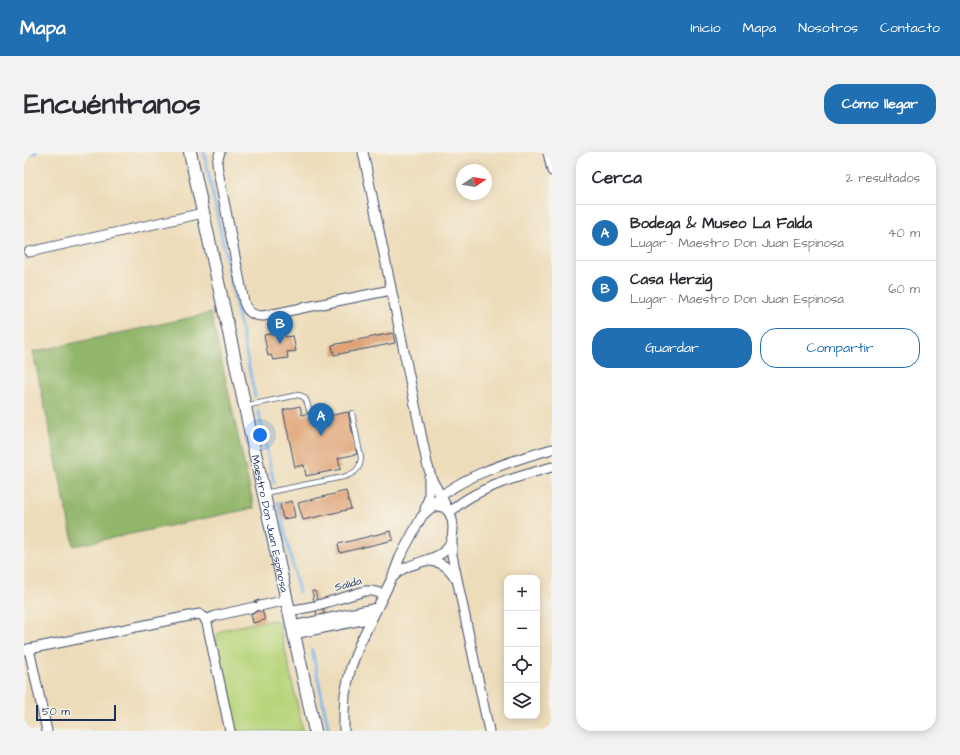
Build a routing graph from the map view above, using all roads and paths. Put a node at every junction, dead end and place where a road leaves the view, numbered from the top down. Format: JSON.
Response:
{"nodes":[{"id":1,"x":190,"y":152,"type":"edge"},
{"id":2,"x":220,"y":152,"type":"edge"},
{"id":3,"x":363,"y":152,"type":"edge"},
{"id":4,"x":548,"y":152,"type":"edge"},
{"id":5,"x":552,"y":171,"type":"edge"},
{"id":6,"x":203,"y":212,"type":"junction"},
{"id":7,"x":29,"y":252,"type":"dead end"},
{"id":8,"x":391,"y":290,"type":"junction"},
{"id":9,"x":245,"y":406,"type":"junction"},
{"id":10,"x":308,"y":410,"type":"dead end"},
{"id":11,"x":352,"y":412,"type":"dead end"},
{"id":12,"x":552,"y":449,"type":"edge"},
{"id":13,"x":427,"y":463,"type":"junction"},
{"id":14,"x":552,"y":466,"type":"edge"},
{"id":15,"x":264,"y":493,"type":"junction"},
{"id":16,"x":441,"y":496,"type":"junction"},
{"id":17,"x":425,"y":513,"type":"junction"},
{"id":18,"x":450,"y":513,"type":"junction"},
{"id":19,"x":452,"y":536,"type":"junction"},
{"id":20,"x":426,"y":561,"type":"junction"},
{"id":21,"x":392,"y":578,"type":"junction"},
{"id":22,"x":459,"y":585,"type":"junction"},
{"id":23,"x":384,"y":594,"type":"junction"},
{"id":24,"x":288,"y":606,"type":"junction"},
{"id":25,"x":377,"y":608,"type":"junction"},
{"id":26,"x":372,"y":618,"type":"junction"},
{"id":27,"x":206,"y":620,"type":"junction"},
{"id":28,"x":294,"y":630,"type":"junction"},
{"id":29,"x":27,"y":650,"type":"edge"},
{"id":30,"x":47,"y":731,"type":"edge"},
{"id":31,"x":230,"y":731,"type":"edge"},
{"id":32,"x":315,"y":731,"type":"edge"},
{"id":33,"x":344,"y":731,"type":"edge"},
{"id":34,"x":489,"y":731,"type":"edge"}],
"edges":[{"from":1,"to":6,"type":"main road","name":"Maestro Don Juan Espinosa"},
{"from":2,"to":8,"type":"street"},
{"from":3,"to":8,"type":"street"},
{"from":4,"to":5,"type":"street"},
{"from":6,"to":7,"type":"street"},
{"from":6,"to":9,"type":"main road","name":"Maestro Don Juan Espinosa"},
{"from":8,"to":13,"type":"street"},
{"from":9,"to":10,"type":"lane"},
{"from":9,"to":15,"type":"main road","name":"Maestro Don Juan Espinosa"},
{"from":11,"to":15,"type":"lane"},
{"from":12,"to":16,"type":"street"},
{"from":13,"to":16,"type":"street"},
{"from":13,"to":17,"type":"street"},
{"from":14,"to":18,"type":"street"},
{"from":15,"to":24,"type":"main road","name":"Maestro Don Juan Espinosa"},
{"from":16,"to":17,"type":"street"},
{"from":16,"to":18,"type":"street"},
{"from":17,"to":18,"type":"street"},
{"from":17,"to":21,"type":"street"},
{"from":18,"to":19,"type":"street"},
{"from":19,"to":20,"type":"street"},
{"from":19,"to":22,"type":"street"},
{"from":20,"to":21,"type":"street"},
{"from":20,"to":22,"type":"street"},
{"from":21,"to":23,"type":"street"},
{"from":22,"to":34,"type":"street"},
{"from":23,"to":24,"type":"street","name":"Salida"},
{"from":23,"to":25,"type":"street"},
{"from":24,"to":27,"type":"street","name":"Salida"},
{"from":24,"to":28,"type":"main road","name":"Maestro Don Juan Espinosa"},
{"from":25,"to":26,"type":"street"},
{"from":25,"to":28,"type":"street"},
{"from":26,"to":28,"type":"street"},
{"from":26,"to":33,"type":"street"},
{"from":27,"to":29,"type":"street"},
{"from":27,"to":31,"type":"street"},
{"from":28,"to":32,"type":"main road","name":"Maestro Don Juan Espinosa"},
{"from":29,"to":30,"type":"street"}]}
